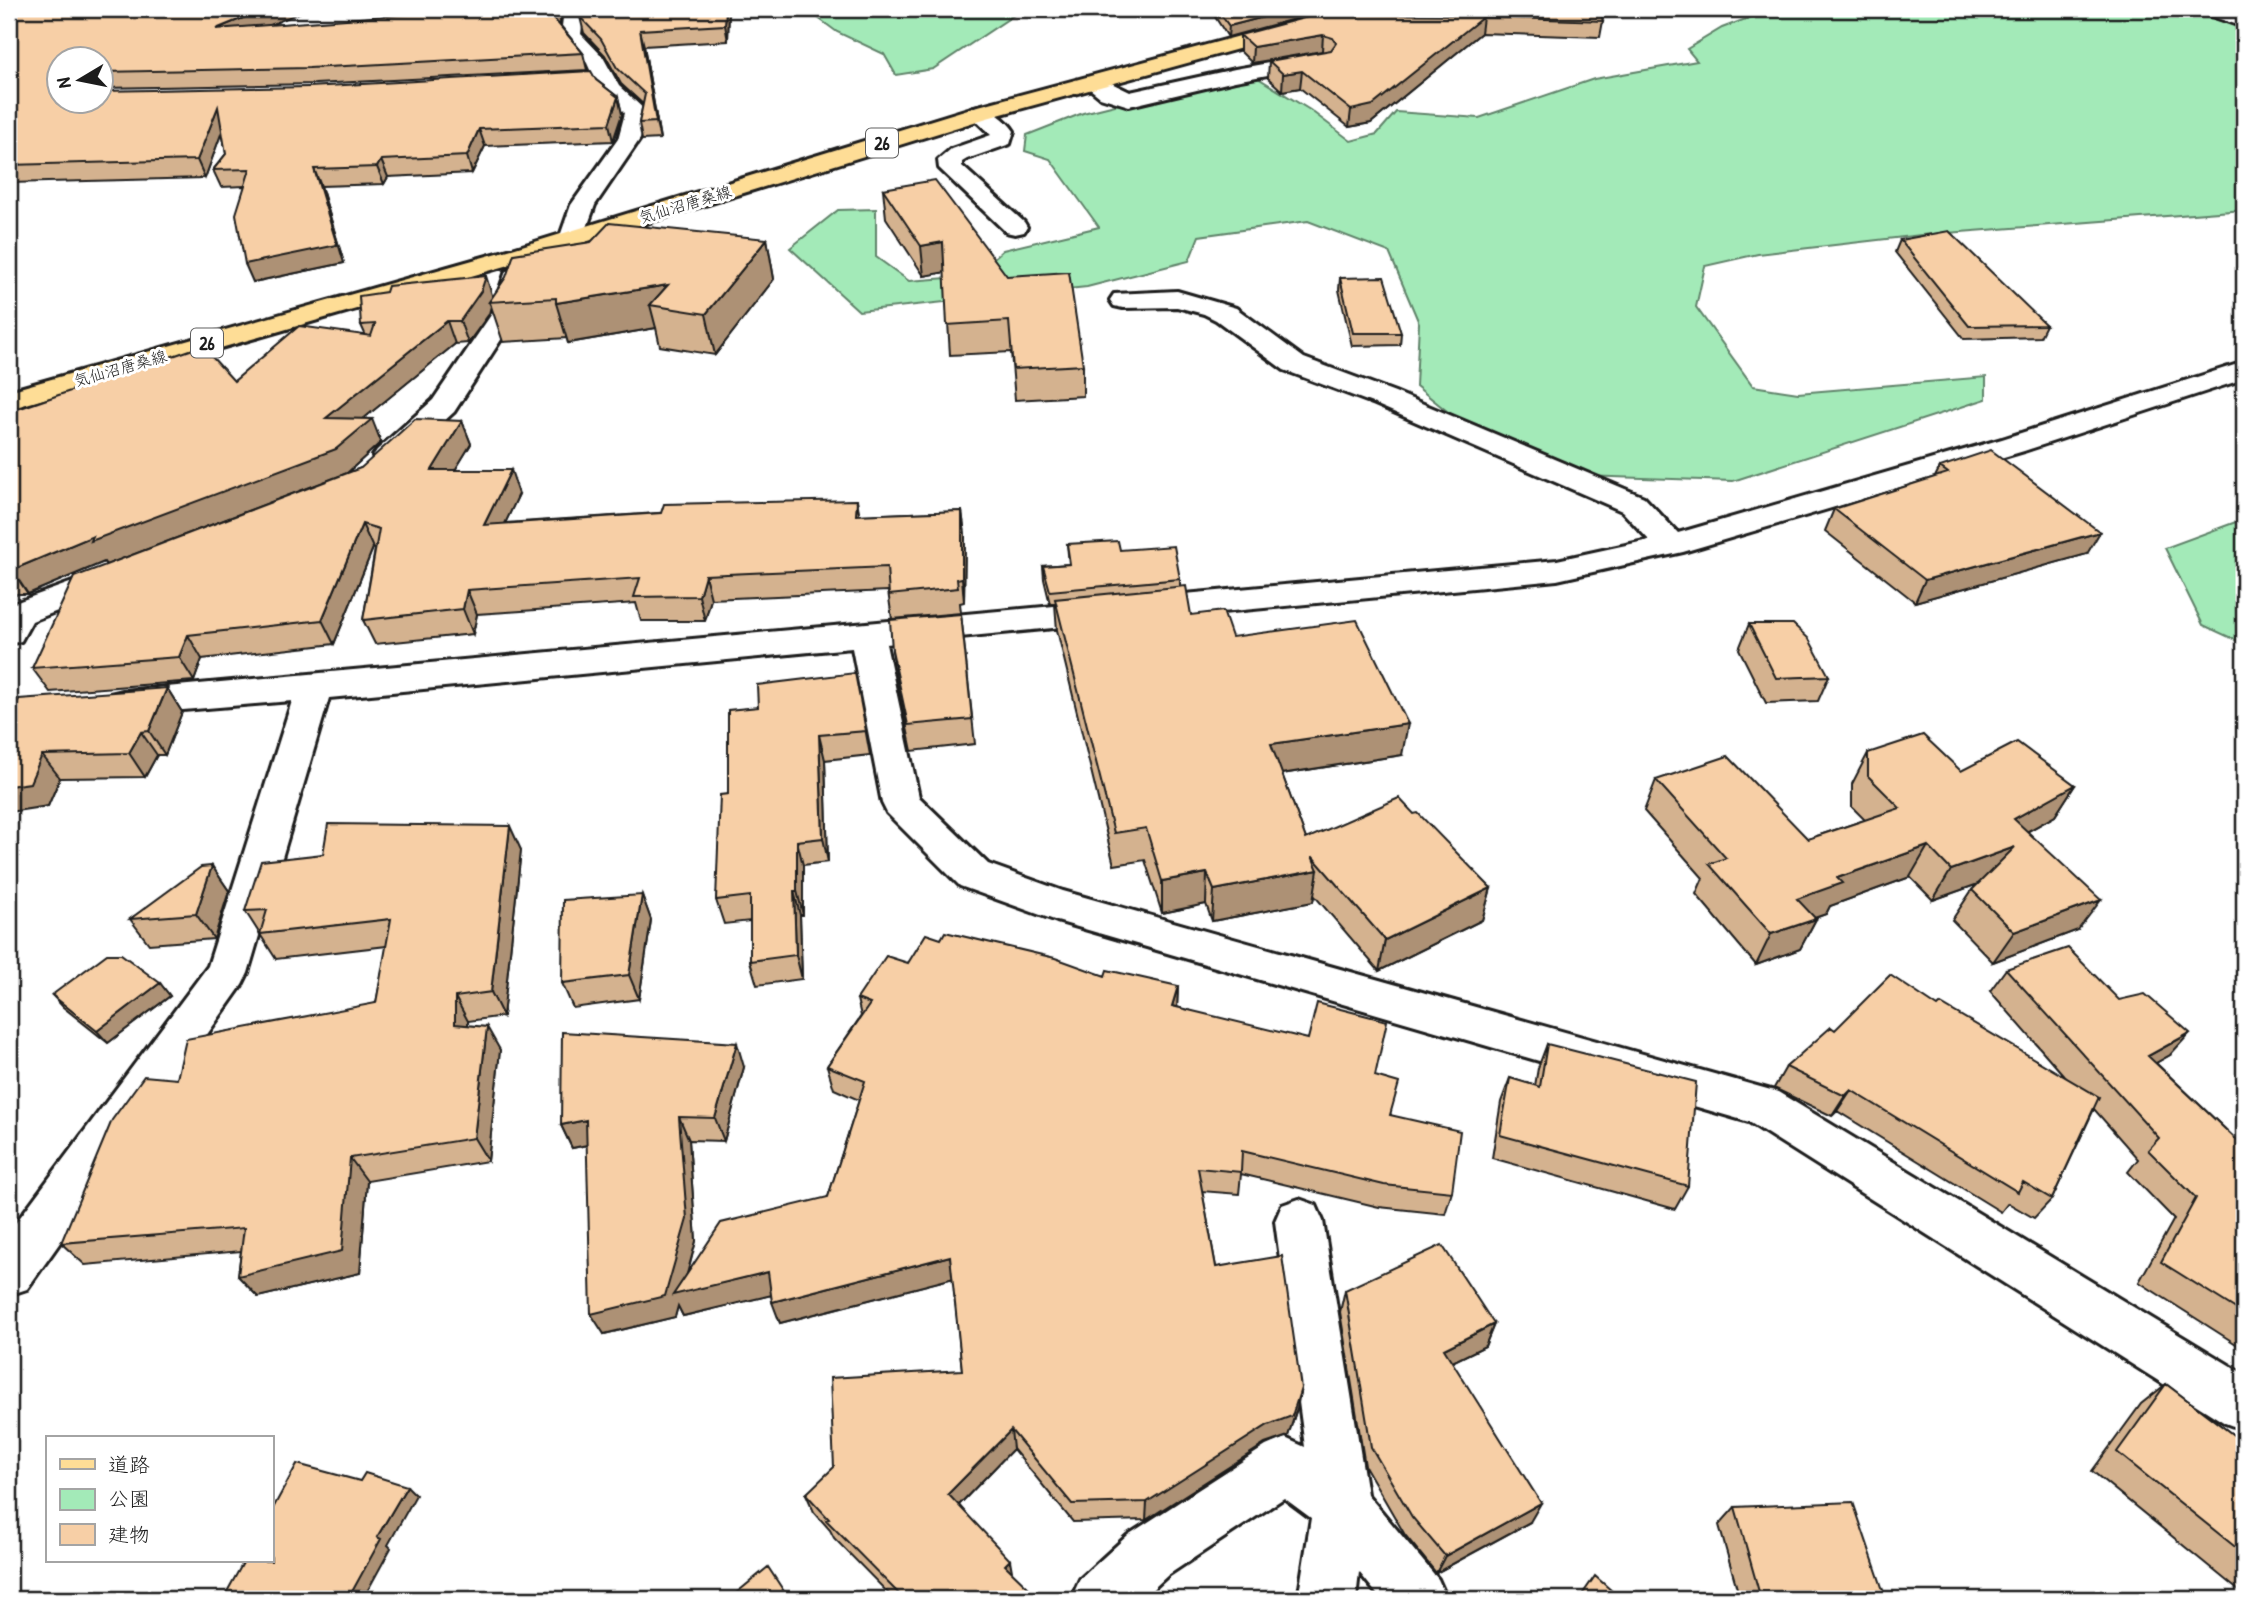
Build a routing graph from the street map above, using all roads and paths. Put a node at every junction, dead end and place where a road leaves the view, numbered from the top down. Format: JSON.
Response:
{"nodes":[{"id":1,"x":574,"y":9,"type":"edge"},
{"id":2,"x":1362,"y":9,"type":"edge"},
{"id":3,"x":2209,"y":9,"type":"edge"},
{"id":4,"x":2244,"y":21,"type":"edge"},
{"id":5,"x":1322,"y":60,"type":"edge"},
{"id":6,"x":605,"y":78,"type":"junction"},
{"id":7,"x":522,"y":82,"type":"edge"},
{"id":8,"x":1095,"y":84,"type":"junction"},
{"id":9,"x":979,"y":113,"type":"junction"},
{"id":10,"x":1015,"y":227,"type":"dead end"},
{"id":11,"x":565,"y":241,"type":"junction"},
{"id":12,"x":610,"y":250,"type":"edge"},
{"id":13,"x":521,"y":254,"type":"junction"},
{"id":14,"x":1124,"y":300,"type":"dead end"},
{"id":15,"x":2244,"y":370,"type":"edge"},
{"id":16,"x":9,"y":400,"type":"edge"},
{"id":17,"x":368,"y":473,"type":"edge"},
{"id":18,"x":1672,"y":545,"type":"junction"},
{"id":19,"x":144,"y":565,"type":"edge"},
{"id":20,"x":9,"y":633,"type":"edge"},
{"id":21,"x":867,"y":634,"type":"junction"},
{"id":22,"x":314,"y":687,"type":"junction"},
{"id":23,"x":86,"y":705,"type":"edge"},
{"id":24,"x":1299,"y":1221,"type":"dead end"},
{"id":25,"x":9,"y":1272,"type":"edge"},
{"id":26,"x":2244,"y":1404,"type":"edge"},
{"id":27,"x":1341,"y":1506,"type":"junction"},
{"id":28,"x":1100,"y":1599,"type":"edge"},
{"id":29,"x":1328,"y":1599,"type":"edge"},
{"id":30,"x":1418,"y":1599,"type":"edge"}],
"edges":[{"from":1,"to":6,"type":"street"},
{"from":2,"to":8,"type":"main road","name":"気仙沼唐桑線","number":"26"},
{"from":3,"to":4,"type":"street"},
{"from":5,"to":8,"type":"street"},
{"from":6,"to":7,"type":"street"},
{"from":6,"to":11,"type":"street"},
{"from":8,"to":9,"type":"main road","name":"気仙沼唐桑線","number":"26"},
{"from":9,"to":10,"type":"street"},
{"from":9,"to":11,"type":"main road","name":"気仙沼唐桑線","number":"26"},
{"from":11,"to":12,"type":"street"},
{"from":11,"to":13,"type":"main road","name":"気仙沼唐桑線","number":"26"},
{"from":13,"to":16,"type":"main road","name":"気仙沼唐桑線","number":"26"},
{"from":13,"to":17,"type":"street"},
{"from":14,"to":18,"type":"street"},
{"from":15,"to":18,"type":"street"},
{"from":18,"to":21,"type":"street"},
{"from":19,"to":20,"type":"street"},
{"from":21,"to":22,"type":"street"},
{"from":21,"to":26,"type":"street"},
{"from":22,"to":23,"type":"street"},
{"from":22,"to":25,"type":"street"},
{"from":24,"to":27,"type":"street"},
{"from":27,"to":28,"type":"street"},
{"from":27,"to":29,"type":"street"},
{"from":27,"to":30,"type":"street"}]}
